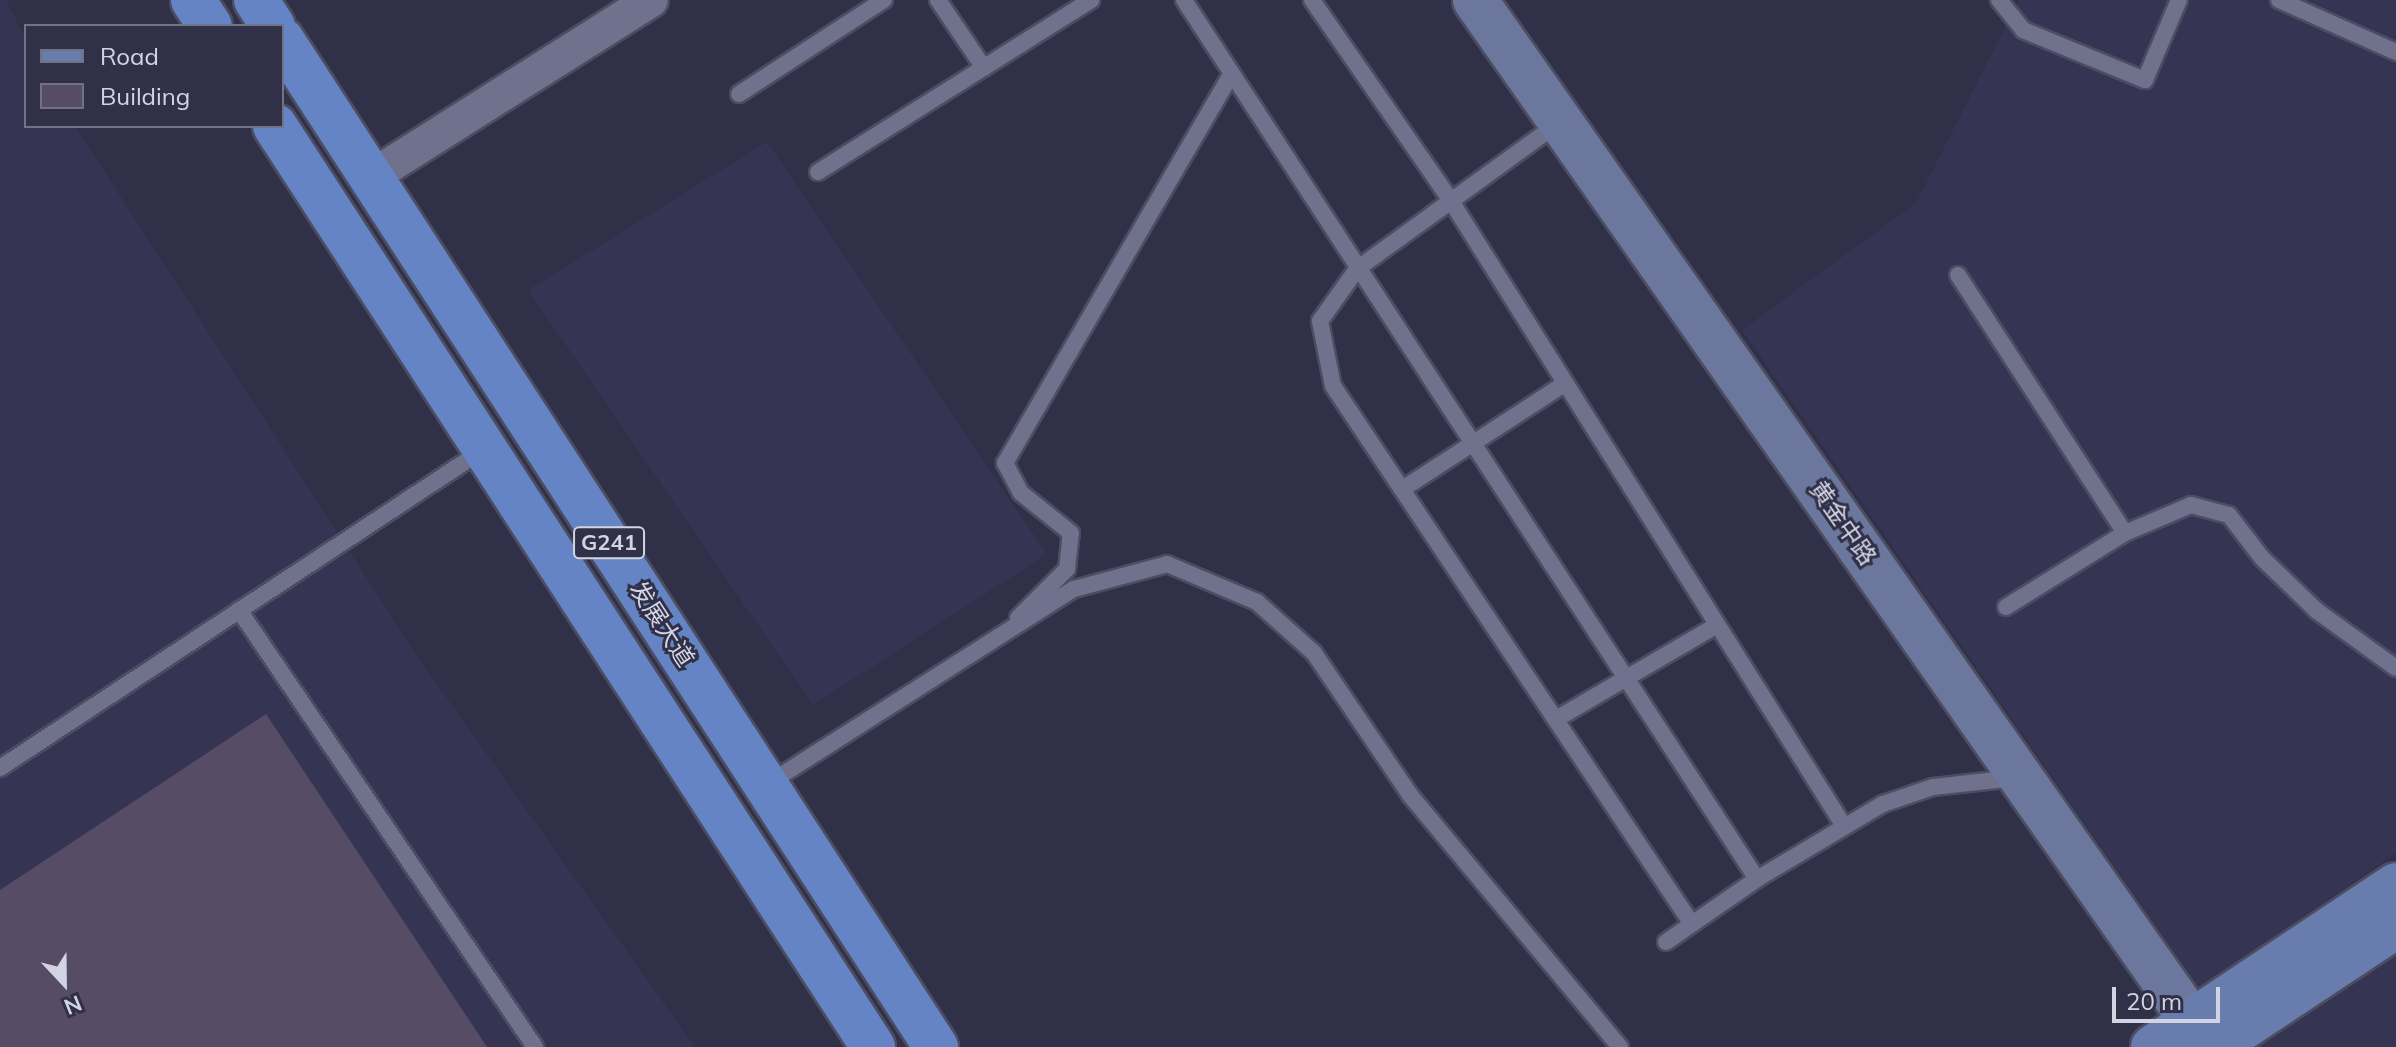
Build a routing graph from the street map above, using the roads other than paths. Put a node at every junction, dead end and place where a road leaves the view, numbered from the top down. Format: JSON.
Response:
{"nodes":[{"id":1,"x":193,"y":0,"type":"edge"},
{"id":2,"x":256,"y":0,"type":"edge"},
{"id":3,"x":651,"y":0,"type":"edge"},
{"id":4,"x":884,"y":0,"type":"edge"},
{"id":5,"x":938,"y":0,"type":"edge"},
{"id":6,"x":1091,"y":0,"type":"edge"},
{"id":7,"x":1184,"y":0,"type":"edge"},
{"id":8,"x":1312,"y":0,"type":"edge"},
{"id":9,"x":1475,"y":0,"type":"edge"},
{"id":10,"x":1999,"y":0,"type":"edge"},
{"id":11,"x":2179,"y":0,"type":"edge"},
{"id":12,"x":2279,"y":0,"type":"edge"},
{"id":13,"x":209,"y":24,"type":"edge"},
{"id":14,"x":272,"y":24,"type":"edge"},
{"id":15,"x":284,"y":43,"type":"edge"},
{"id":16,"x":2396,"y":52,"type":"edge"},
{"id":17,"x":984,"y":68,"type":"junction"},
{"id":18,"x":1231,"y":75,"type":"junction"},
{"id":19,"x":739,"y":94,"type":"dead end"},
{"id":20,"x":1562,"y":121,"type":"junction"},
{"id":21,"x":276,"y":128,"type":"edge"},
{"id":22,"x":818,"y":172,"type":"dead end"},
{"id":23,"x":371,"y":177,"type":"junction"},
{"id":24,"x":1451,"y":201,"type":"junction"},
{"id":25,"x":1357,"y":269,"type":"junction"},
{"id":26,"x":1958,"y":275,"type":"dead end"},
{"id":27,"x":1564,"y":384,"type":"junction"},
{"id":28,"x":1474,"y":443,"type":"junction"},
{"id":29,"x":484,"y":449,"type":"junction"},
{"id":30,"x":1404,"y":488,"type":"junction"},
{"id":31,"x":2125,"y":533,"type":"junction"},
{"id":32,"x":2006,"y":607,"type":"dead end"},
{"id":33,"x":239,"y":610,"type":"junction"},
{"id":34,"x":1717,"y":625,"type":"junction"},
{"id":35,"x":1003,"y":634,"type":"junction"},
{"id":36,"x":2396,"y":668,"type":"edge"},
{"id":37,"x":1627,"y":678,"type":"junction"},
{"id":38,"x":1558,"y":718,"type":"junction"},
{"id":39,"x":0,"y":768,"type":"edge"},
{"id":40,"x":2021,"y":778,"type":"junction"},
{"id":41,"x":766,"y":785,"type":"junction"},
{"id":42,"x":1844,"y":826,"type":"junction"},
{"id":43,"x":1757,"y":879,"type":"junction"},
{"id":44,"x":2396,"y":885,"type":"edge"},
{"id":45,"x":1692,"y":924,"type":"junction"},
{"id":46,"x":2396,"y":926,"type":"edge"},
{"id":47,"x":1666,"y":942,"type":"dead end"},
{"id":48,"x":2205,"y":1038,"type":"edge"},
{"id":49,"x":535,"y":1047,"type":"edge"},
{"id":50,"x":873,"y":1047,"type":"edge"},
{"id":51,"x":936,"y":1047,"type":"edge"},
{"id":52,"x":1620,"y":1047,"type":"edge"},
{"id":53,"x":2153,"y":1047,"type":"edge"}],
"edges":[{"from":1,"to":13,"type":"highway"},
{"from":2,"to":14,"type":"highway"},
{"from":3,"to":23,"type":"street"},
{"from":4,"to":19,"type":"lane"},
{"from":5,"to":17,"type":"lane"},
{"from":6,"to":17,"type":"lane"},
{"from":7,"to":18,"type":"lane"},
{"from":8,"to":24,"type":"lane"},
{"from":9,"to":20,"type":"street","name":"黄金中路"},
{"from":10,"to":11,"type":"lane"},
{"from":12,"to":16,"type":"lane"},
{"from":15,"to":23,"type":"highway","name":"发展大道","number":"G241"},
{"from":17,"to":22,"type":"lane"},
{"from":18,"to":25,"type":"lane"},
{"from":18,"to":35,"type":"lane"},
{"from":20,"to":24,"type":"lane"},
{"from":20,"to":40,"type":"street","name":"黄金中路"},
{"from":21,"to":29,"type":"highway","number":"G241"},
{"from":23,"to":41,"type":"highway","name":"发展大道","number":"G241"},
{"from":24,"to":25,"type":"lane"},
{"from":24,"to":27,"type":"lane"},
{"from":25,"to":28,"type":"lane"},
{"from":25,"to":30,"type":"lane"},
{"from":26,"to":31,"type":"lane"},
{"from":27,"to":28,"type":"lane"},
{"from":27,"to":34,"type":"lane"},
{"from":28,"to":30,"type":"lane"},
{"from":28,"to":37,"type":"lane"},
{"from":29,"to":33,"type":"lane"},
{"from":29,"to":50,"type":"highway","number":"G241"},
{"from":30,"to":38,"type":"lane"},
{"from":31,"to":32,"type":"lane"},
{"from":31,"to":36,"type":"lane"},
{"from":33,"to":39,"type":"lane"},
{"from":33,"to":49,"type":"lane"},
{"from":34,"to":37,"type":"lane"},
{"from":34,"to":42,"type":"lane"},
{"from":35,"to":41,"type":"lane"},
{"from":35,"to":52,"type":"lane"},
{"from":37,"to":38,"type":"lane"},
{"from":37,"to":43,"type":"lane"},
{"from":38,"to":45,"type":"lane"},
{"from":40,"to":42,"type":"lane"},
{"from":40,"to":48,"type":"street","name":"黄金中路"},
{"from":41,"to":51,"type":"highway","name":"发展大道","number":"G241"},
{"from":42,"to":43,"type":"lane"},
{"from":43,"to":45,"type":"lane"},
{"from":44,"to":48,"type":"main road"},
{"from":45,"to":47,"type":"lane"},
{"from":46,"to":48,"type":"main road"},
{"from":48,"to":53,"type":"main road"}]}
